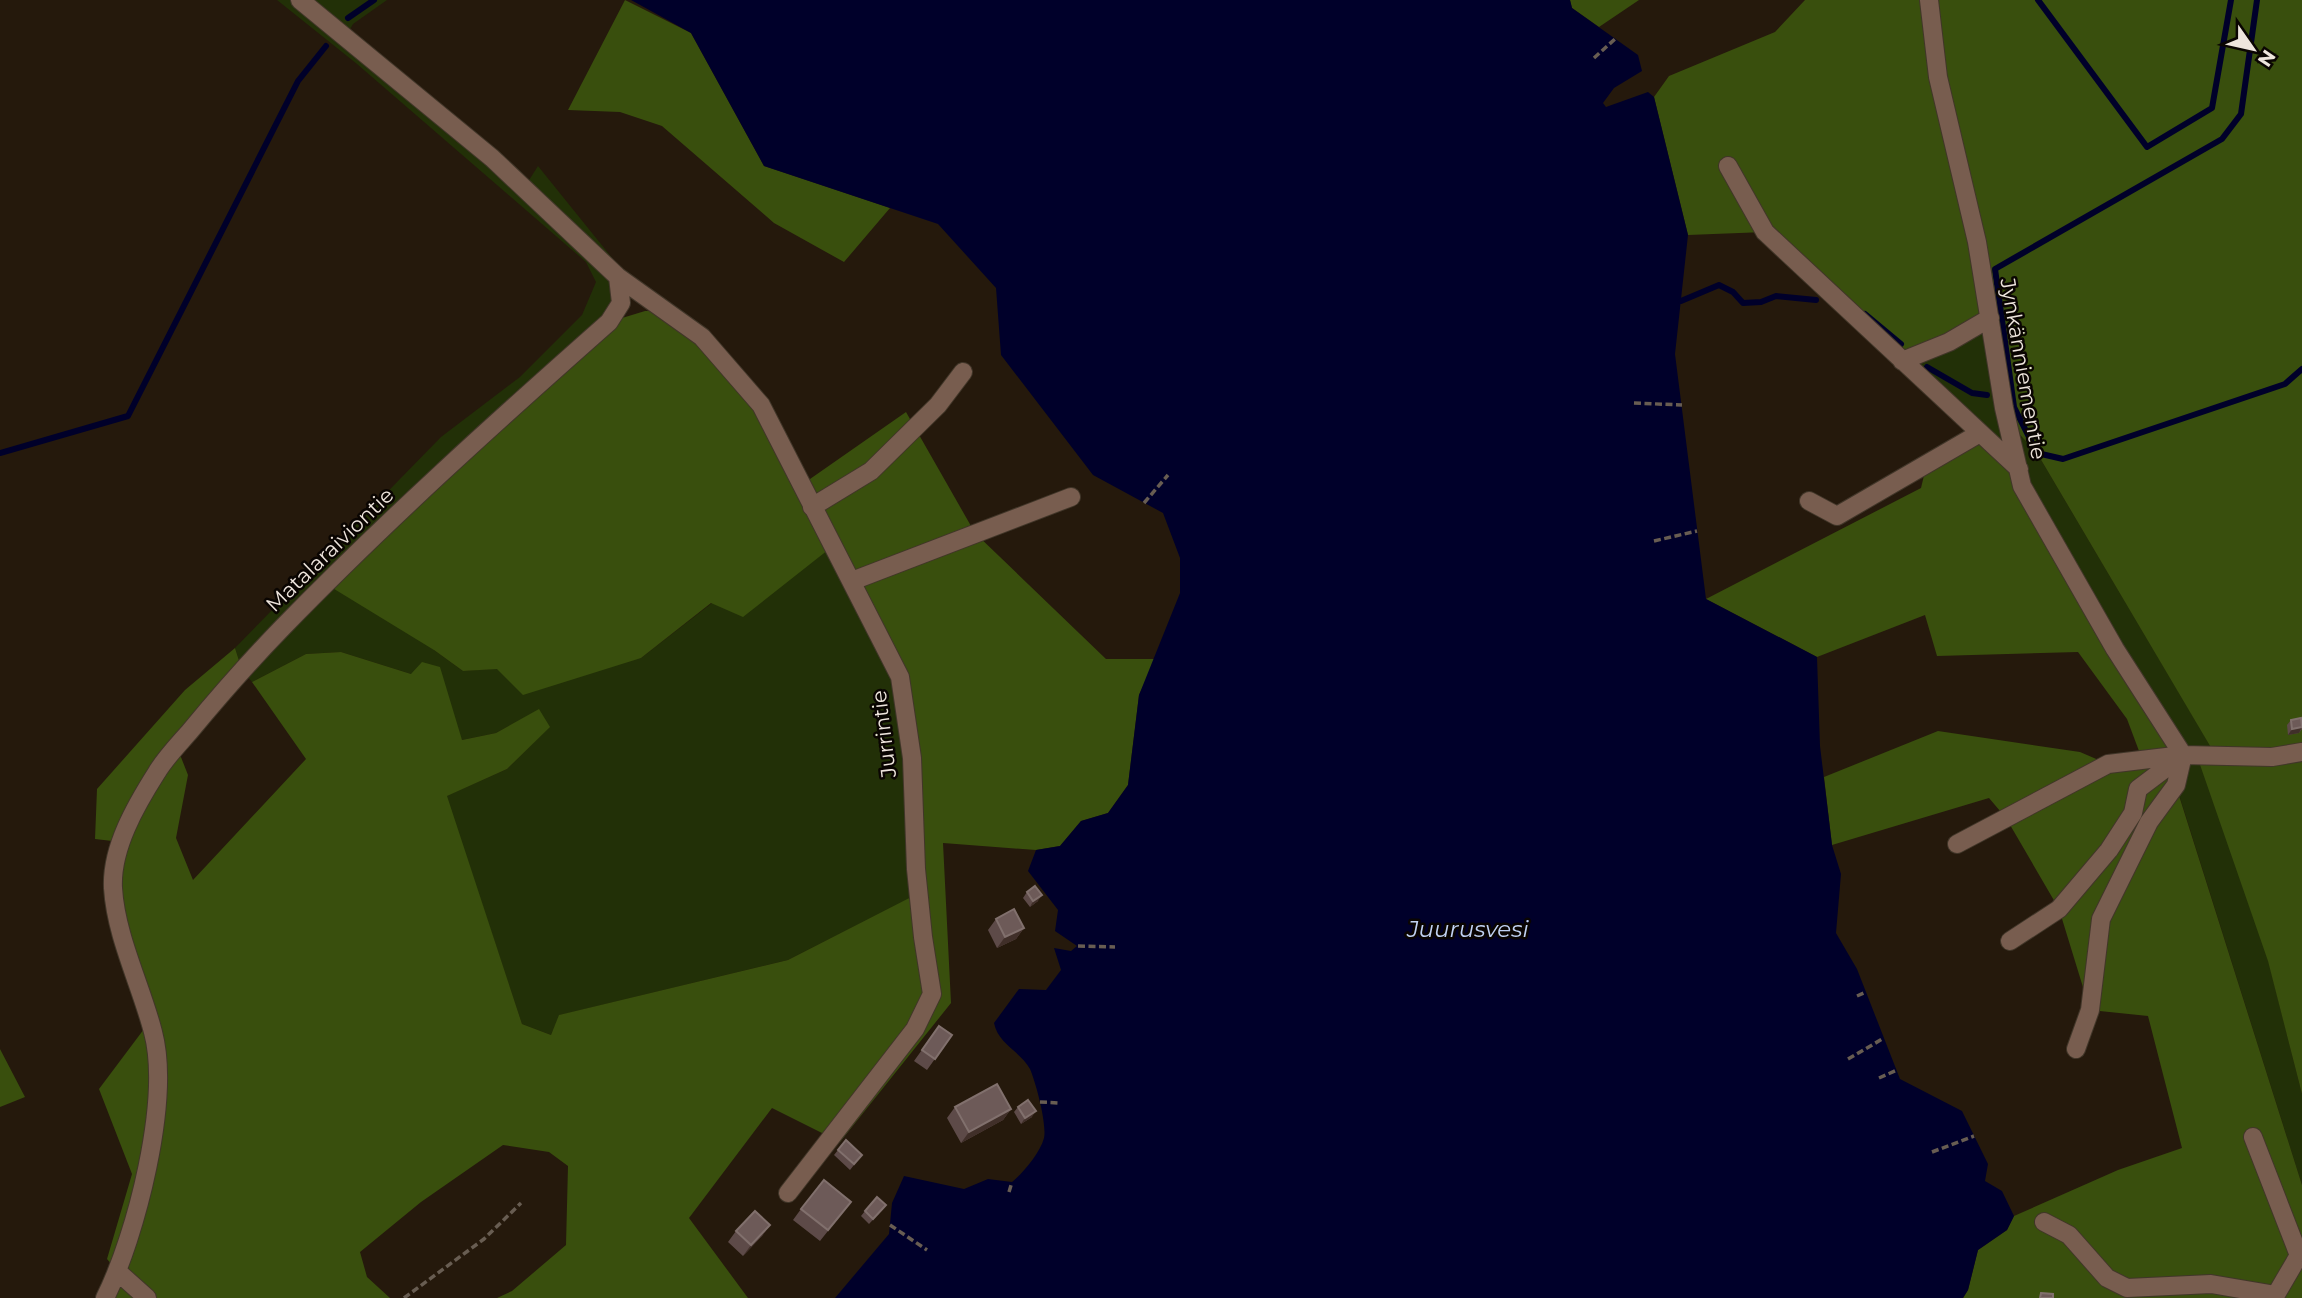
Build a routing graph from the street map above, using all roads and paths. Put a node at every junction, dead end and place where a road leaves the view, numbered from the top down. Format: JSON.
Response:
{"nodes":[{"id":1,"x":300,"y":0,"type":"edge"},
{"id":2,"x":1929,"y":0,"type":"edge"},
{"id":3,"x":1615,"y":39,"type":"dead end"},
{"id":4,"x":1594,"y":58,"type":"dead end"},
{"id":5,"x":1728,"y":166,"type":"dead end"},
{"id":6,"x":618,"y":277,"type":"junction"},
{"id":7,"x":1990,"y":318,"type":"junction"},
{"id":8,"x":1902,"y":360,"type":"junction"},
{"id":9,"x":963,"y":372,"type":"dead end"},
{"id":10,"x":1634,"y":403,"type":"dead end"},
{"id":11,"x":1682,"y":405,"type":"dead end"},
{"id":12,"x":1980,"y":433,"type":"junction"},
{"id":13,"x":2019,"y":469,"type":"junction"},
{"id":14,"x":1168,"y":475,"type":"dead end"},
{"id":15,"x":1071,"y":497,"type":"dead end"},
{"id":16,"x":1809,"y":501,"type":"dead end"},
{"id":17,"x":1144,"y":503,"type":"dead end"},
{"id":18,"x":812,"y":507,"type":"junction"},
{"id":19,"x":1698,"y":531,"type":"dead end"},
{"id":20,"x":1654,"y":541,"type":"dead end"},
{"id":21,"x":852,"y":581,"type":"junction"},
{"id":22,"x":2302,"y":751,"type":"edge"},
{"id":23,"x":2183,"y":755,"type":"junction"},
{"id":24,"x":1957,"y":844,"type":"dead end"},
{"id":25,"x":2010,"y":941,"type":"dead end"},
{"id":26,"x":1078,"y":946,"type":"dead end"},
{"id":27,"x":1115,"y":947,"type":"dead end"},
{"id":28,"x":1866,"y":992,"type":"dead end"},
{"id":29,"x":1857,"y":996,"type":"dead end"},
{"id":30,"x":1884,"y":1038,"type":"dead end"},
{"id":31,"x":2076,"y":1049,"type":"dead end"},
{"id":32,"x":1848,"y":1059,"type":"dead end"},
{"id":33,"x":1897,"y":1070,"type":"dead end"},
{"id":34,"x":1879,"y":1078,"type":"dead end"},
{"id":35,"x":1040,"y":1102,"type":"dead end"},
{"id":36,"x":1059,"y":1103,"type":"dead end"},
{"id":37,"x":1974,"y":1136,"type":"dead end"},
{"id":38,"x":2253,"y":1137,"type":"dead end"},
{"id":39,"x":1932,"y":1152,"type":"dead end"},
{"id":40,"x":1012,"y":1182,"type":"dead end"},
{"id":41,"x":1009,"y":1192,"type":"dead end"},
{"id":42,"x":788,"y":1193,"type":"dead end"},
{"id":43,"x":521,"y":1203,"type":"dead end"},
{"id":44,"x":2044,"y":1222,"type":"dead end"},
{"id":45,"x":890,"y":1225,"type":"dead end"},
{"id":46,"x":927,"y":1250,"type":"dead end"},
{"id":47,"x":2300,"y":1252,"type":"edge"},
{"id":48,"x":118,"y":1272,"type":"junction"},
{"id":49,"x":2275,"y":1296,"type":"edge"},
{"id":50,"x":105,"y":1298,"type":"edge"},
{"id":51,"x":147,"y":1298,"type":"edge"},
{"id":52,"x":404,"y":1298,"type":"edge"}],
"edges":[{"from":1,"to":6,"type":"street"},
{"from":2,"to":7,"type":"street","name":"Jynkänniementie"},
{"from":3,"to":4,"type":"path"},
{"from":5,"to":8,"type":"street"},
{"from":6,"to":18,"type":"street","name":"Jurrintie"},
{"from":6,"to":48,"type":"street","name":"Matalaraiviontie"},
{"from":7,"to":8,"type":"street"},
{"from":7,"to":13,"type":"street","name":"Jynkänniementie"},
{"from":8,"to":12,"type":"street"},
{"from":9,"to":18,"type":"street"},
{"from":10,"to":11,"type":"path"},
{"from":12,"to":13,"type":"street"},
{"from":12,"to":16,"type":"street"},
{"from":13,"to":23,"type":"street","name":"Jynkänniementie"},
{"from":14,"to":17,"type":"path"},
{"from":15,"to":21,"type":"street"},
{"from":18,"to":21,"type":"street","name":"Jurrintie"},
{"from":19,"to":20,"type":"path"},
{"from":21,"to":42,"type":"street","name":"Jurrintie"},
{"from":22,"to":23,"type":"street"},
{"from":23,"to":24,"type":"street"},
{"from":23,"to":25,"type":"street"},
{"from":23,"to":31,"type":"street"},
{"from":26,"to":27,"type":"path"},
{"from":28,"to":29,"type":"path"},
{"from":30,"to":32,"type":"path"},
{"from":33,"to":34,"type":"path"},
{"from":35,"to":36,"type":"path"},
{"from":37,"to":39,"type":"path"},
{"from":38,"to":47,"type":"street"},
{"from":40,"to":41,"type":"path"},
{"from":43,"to":52,"type":"path"},
{"from":44,"to":49,"type":"street"},
{"from":45,"to":46,"type":"path"},
{"from":47,"to":49,"type":"street"},
{"from":48,"to":50,"type":"street","name":"Matalaraiviontie"},
{"from":48,"to":51,"type":"street"}]}
